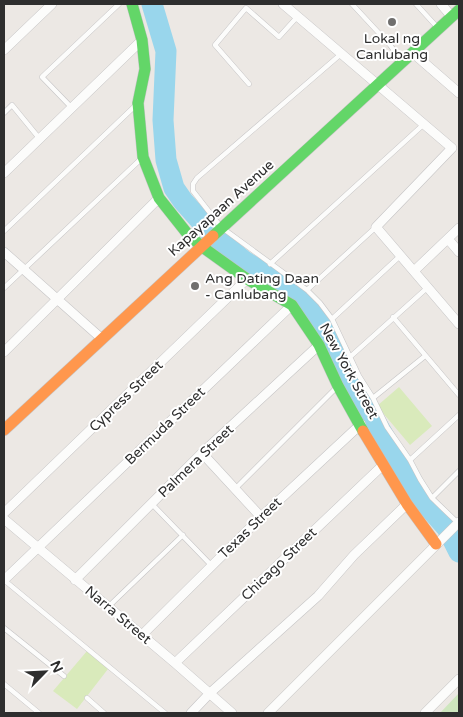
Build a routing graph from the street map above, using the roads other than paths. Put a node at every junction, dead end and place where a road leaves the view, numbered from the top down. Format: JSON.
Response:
{"nodes":[{"id":1,"x":52,"y":4,"type":"edge"},
{"id":2,"x":118,"y":4,"type":"edge"},
{"id":3,"x":132,"y":4,"type":"edge"},
{"id":4,"x":283,"y":4,"type":"edge"},
{"id":5,"x":352,"y":4,"type":"edge"},
{"id":6,"x":416,"y":4,"type":"edge"},
{"id":7,"x":441,"y":4,"type":"edge"},
{"id":8,"x":456,"y":13,"type":"edge"},
{"id":9,"x":298,"y":16,"type":"junction"},
{"id":10,"x":440,"y":29,"type":"junction"},
{"id":11,"x":142,"y":40,"type":"junction"},
{"id":12,"x":4,"y":50,"type":"edge"},
{"id":13,"x":342,"y":53,"type":"junction"},
{"id":14,"x":413,"y":53,"type":"junction"},
{"id":15,"x":403,"y":62,"type":"junction"},
{"id":16,"x":249,"y":84,"type":"dead end"},
{"id":17,"x":379,"y":85,"type":"junction"},
{"id":18,"x":459,"y":93,"type":"edge"},
{"id":19,"x":138,"y":103,"type":"junction"},
{"id":20,"x":72,"y":108,"type":"junction"},
{"id":21,"x":4,"y":113,"type":"edge"},
{"id":22,"x":424,"y":124,"type":"junction"},
{"id":23,"x":39,"y":138,"type":"junction"},
{"id":24,"x":143,"y":157,"type":"junction"},
{"id":25,"x":4,"y":173,"type":"edge"},
{"id":26,"x":159,"y":198,"type":"junction"},
{"id":27,"x":376,"y":227,"type":"junction"},
{"id":28,"x":459,"y":228,"type":"edge"},
{"id":29,"x":4,"y":231,"type":"edge"},
{"id":30,"x":212,"y":236,"type":"junction"},
{"id":31,"x":448,"y":240,"type":"junction"},
{"id":32,"x":4,"y":252,"type":"edge"},
{"id":33,"x":459,"y":252,"type":"edge"},
{"id":34,"x":400,"y":256,"type":"junction"},
{"id":35,"x":270,"y":264,"type":"junction"},
{"id":36,"x":24,"y":269,"type":"junction"},
{"id":37,"x":414,"y":271,"type":"junction"},
{"id":38,"x":247,"y":279,"type":"junction"},
{"id":39,"x":428,"y":287,"type":"junction"},
{"id":40,"x":4,"y":288,"type":"edge"},
{"id":41,"x":307,"y":290,"type":"junction"},
{"id":42,"x":57,"y":300,"type":"junction"},
{"id":43,"x":292,"y":305,"type":"junction"},
{"id":44,"x":393,"y":317,"type":"junction"},
{"id":45,"x":332,"y":318,"type":"junction"},
{"id":46,"x":459,"y":324,"type":"edge"},
{"id":47,"x":101,"y":338,"type":"junction"},
{"id":48,"x":319,"y":344,"type":"junction"},
{"id":49,"x":4,"y":352,"type":"edge"},
{"id":50,"x":425,"y":356,"type":"junction"},
{"id":51,"x":350,"y":357,"type":"junction"},
{"id":52,"x":338,"y":386,"type":"junction"},
{"id":53,"x":459,"y":395,"type":"edge"},
{"id":54,"x":373,"y":398,"type":"junction"},
{"id":55,"x":459,"y":416,"type":"edge"},
{"id":56,"x":361,"y":424,"type":"junction"},
{"id":57,"x":4,"y":430,"type":"edge"},
{"id":58,"x":202,"y":453,"type":"junction"},
{"id":59,"x":410,"y":460,"type":"junction"},
{"id":60,"x":383,"y":465,"type":"junction"},
{"id":61,"x":459,"y":471,"type":"edge"},
{"id":62,"x":235,"y":490,"type":"junction"},
{"id":63,"x":432,"y":498,"type":"junction"},
{"id":64,"x":152,"y":503,"type":"junction"},
{"id":65,"x":408,"y":504,"type":"junction"},
{"id":66,"x":4,"y":513,"type":"edge"},
{"id":67,"x":261,"y":517,"type":"junction"},
{"id":68,"x":4,"y":519,"type":"edge"},
{"id":69,"x":457,"y":524,"type":"edge"},
{"id":70,"x":183,"y":535,"type":"junction"},
{"id":71,"x":440,"y":540,"type":"junction"},
{"id":72,"x":38,"y":548,"type":"junction"},
{"id":73,"x":212,"y":566,"type":"junction"},
{"id":74,"x":4,"y":580,"type":"edge"},
{"id":75,"x":75,"y":580,"type":"junction"},
{"id":76,"x":108,"y":607,"type":"junction"},
{"id":77,"x":4,"y":628,"type":"edge"},
{"id":78,"x":142,"y":636,"type":"junction"},
{"id":79,"x":175,"y":663,"type":"junction"},
{"id":80,"x":64,"y":676,"type":"dead end"},
{"id":81,"x":459,"y":679,"type":"edge"},
{"id":82,"x":4,"y":684,"type":"edge"},
{"id":83,"x":210,"y":694,"type":"junction"},
{"id":84,"x":87,"y":698,"type":"dead end"},
{"id":85,"x":39,"y":713,"type":"edge"},
{"id":86,"x":104,"y":713,"type":"edge"},
{"id":87,"x":165,"y":713,"type":"edge"},
{"id":88,"x":191,"y":713,"type":"edge"},
{"id":89,"x":232,"y":713,"type":"edge"},
{"id":90,"x":268,"y":713,"type":"edge"},
{"id":91,"x":426,"y":713,"type":"edge"}],
"edges":[{"from":1,"to":12,"type":"street"},
{"from":2,"to":20,"type":"lane"},
{"from":3,"to":11,"type":"street","name":"New York Street"},
{"from":4,"to":9,"type":"street"},
{"from":5,"to":15,"type":"lane"},
{"from":6,"to":10,"type":"lane"},
{"from":7,"to":8,"type":"street"},
{"from":8,"to":10,"type":"street","name":"Kapayapaan Avenue"},
{"from":9,"to":13,"type":"street"},
{"from":9,"to":16,"type":"lane"},
{"from":10,"to":14,"type":"street","name":"Kapayapaan Avenue"},
{"from":11,"to":19,"type":"street","name":"New York Street"},
{"from":11,"to":20,"type":"street"},
{"from":13,"to":17,"type":"street"},
{"from":13,"to":30,"type":"lane"},
{"from":14,"to":15,"type":"street","name":"Kapayapaan Avenue"},
{"from":14,"to":18,"type":"street"},
{"from":15,"to":17,"type":"street","name":"Kapayapaan Avenue"},
{"from":17,"to":22,"type":"street"},
{"from":17,"to":30,"type":"street","name":"Kapayapaan Avenue"},
{"from":19,"to":24,"type":"street","name":"New York Street"},
{"from":19,"to":29,"type":"lane"},
{"from":20,"to":23,"type":"street"},
{"from":21,"to":23,"type":"lane"},
{"from":22,"to":27,"type":"street"},
{"from":22,"to":35,"type":"lane"},
{"from":23,"to":25,"type":"street"},
{"from":24,"to":26,"type":"street","name":"New York Street"},
{"from":24,"to":36,"type":"lane"},
{"from":26,"to":30,"type":"street","name":"New York Street"},
{"from":26,"to":42,"type":"street"},
{"from":27,"to":34,"type":"street"},
{"from":27,"to":41,"type":"lane"},
{"from":28,"to":31,"type":"street"},
{"from":30,"to":35,"type":"lane"},
{"from":30,"to":38,"type":"street","name":"New York Street"},
{"from":30,"to":47,"type":"street","name":"Kapayapaan Avenue"},
{"from":31,"to":33,"type":"street"},
{"from":31,"to":37,"type":"street"},
{"from":32,"to":36,"type":"street"},
{"from":34,"to":37,"type":"street"},
{"from":34,"to":45,"type":"lane"},
{"from":35,"to":41,"type":"lane"},
{"from":36,"to":40,"type":"lane"},
{"from":36,"to":42,"type":"street"},
{"from":37,"to":39,"type":"street"},
{"from":38,"to":43,"type":"street","name":"New York Street"},
{"from":38,"to":66,"type":"street","name":"Cypress Street"},
{"from":39,"to":44,"type":"lane"},
{"from":39,"to":46,"type":"street"},
{"from":41,"to":45,"type":"lane"},
{"from":42,"to":47,"type":"street"},
{"from":42,"to":49,"type":"street"},
{"from":43,"to":48,"type":"street","name":"New York Street"},
{"from":43,"to":72,"type":"street","name":"Bermuda Street"},
{"from":44,"to":50,"type":"lane"},
{"from":44,"to":51,"type":"lane"},
{"from":45,"to":51,"type":"lane"},
{"from":47,"to":57,"type":"street","name":"Kapayapaan Avenue"},
{"from":48,"to":52,"type":"street","name":"New York Street"},
{"from":48,"to":58,"type":"street","name":"Palmera Street"},
{"from":50,"to":53,"type":"lane"},
{"from":50,"to":54,"type":"lane"},
{"from":51,"to":54,"type":"lane"},
{"from":52,"to":56,"type":"street","name":"New York Street"},
{"from":52,"to":62,"type":"lane"},
{"from":54,"to":59,"type":"lane"},
{"from":55,"to":59,"type":"lane"},
{"from":56,"to":60,"type":"street","name":"New York Street"},
{"from":56,"to":67,"type":"street","name":"Texas Street"},
{"from":58,"to":62,"type":"street"},
{"from":58,"to":64,"type":"street","name":"Palmera Street"},
{"from":59,"to":63,"type":"lane"},
{"from":60,"to":65,"type":"street","name":"New York Street"},
{"from":60,"to":79,"type":"street","name":"Chicago Street"},
{"from":61,"to":63,"type":"lane"},
{"from":62,"to":67,"type":"street"},
{"from":63,"to":69,"type":"lane"},
{"from":64,"to":70,"type":"lane"},
{"from":64,"to":75,"type":"street","name":"Palmera Street"},
{"from":65,"to":71,"type":"street","name":"New York Street"},
{"from":65,"to":83,"type":"street"},
{"from":67,"to":73,"type":"street","name":"Texas Street"},
{"from":68,"to":72,"type":"street","name":"Narra Street"},
{"from":69,"to":71,"type":"street"},
{"from":70,"to":73,"type":"lane"},
{"from":70,"to":76,"type":"lane"},
{"from":71,"to":90,"type":"street"},
{"from":72,"to":74,"type":"street","name":"Bermuda Street"},
{"from":72,"to":75,"type":"street","name":"Narra Street"},
{"from":73,"to":78,"type":"street","name":"Texas Street"},
{"from":74,"to":87,"type":"lane"},
{"from":75,"to":76,"type":"street","name":"Narra Street"},
{"from":76,"to":78,"type":"street","name":"Narra Street"},
{"from":77,"to":80,"type":"lane"},
{"from":78,"to":79,"type":"street","name":"Narra Street"},
{"from":79,"to":83,"type":"street","name":"Narra Street"},
{"from":81,"to":91,"type":"street"},
{"from":82,"to":85,"type":"lane"},
{"from":83,"to":88,"type":"street"},
{"from":83,"to":89,"type":"street","name":"Narra Street"},
{"from":84,"to":86,"type":"lane"}]}
